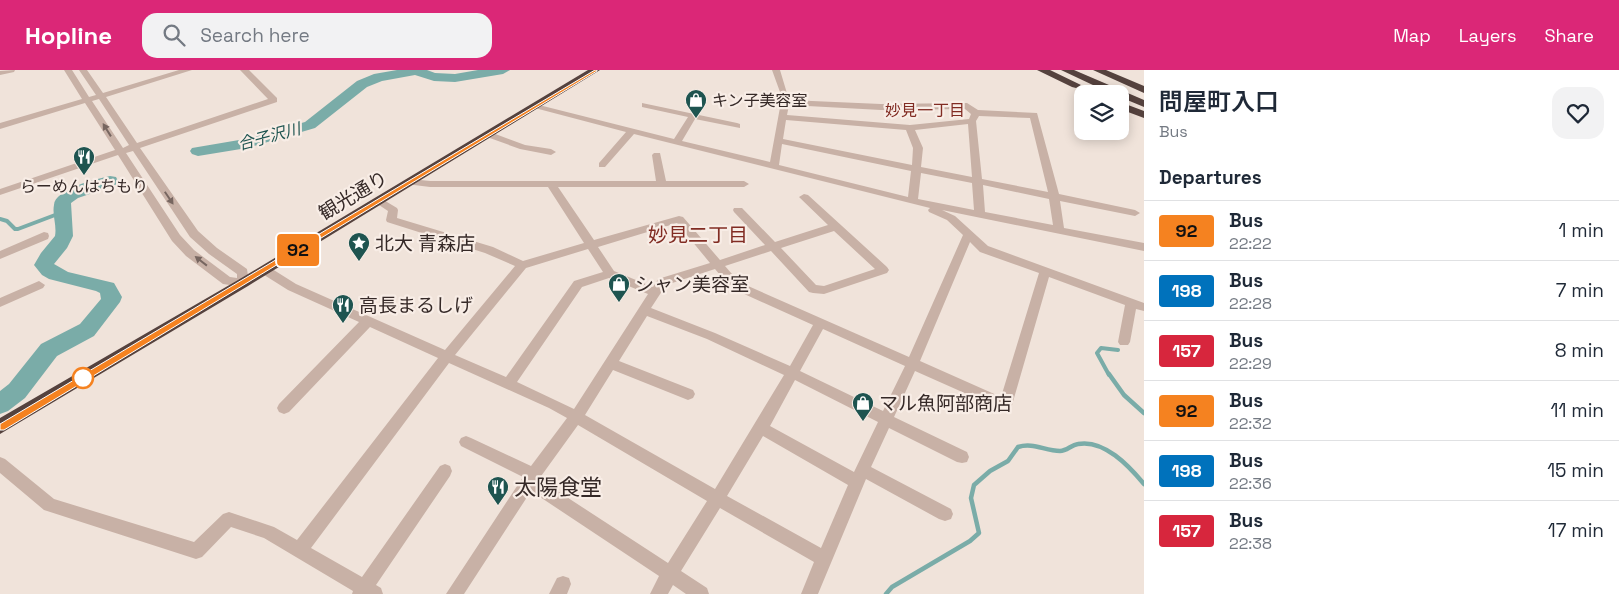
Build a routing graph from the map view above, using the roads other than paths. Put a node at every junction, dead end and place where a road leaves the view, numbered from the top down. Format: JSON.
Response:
{"nodes":[{"id":1,"x":11,"y":70,"type":"edge"},
{"id":2,"x":68,"y":70,"type":"edge"},
{"id":3,"x":83,"y":70,"type":"edge"},
{"id":4,"x":188,"y":70,"type":"edge"},
{"id":5,"x":244,"y":70,"type":"edge"},
{"id":6,"x":595,"y":70,"type":"edge"},
{"id":7,"x":776,"y":70,"type":"edge"},
{"id":8,"x":1042,"y":70,"type":"edge"},
{"id":9,"x":1066,"y":70,"type":"edge"},
{"id":10,"x":1098,"y":70,"type":"edge"},
{"id":11,"x":0,"y":73,"type":"edge"},
{"id":12,"x":1076,"y":85,"type":"edge"},
{"id":13,"x":1144,"y":90,"type":"edge"},
{"id":14,"x":101,"y":96,"type":"junction"},
{"id":15,"x":87,"y":100,"type":"junction"},
{"id":16,"x":785,"y":102,"type":"junction"},
{"id":17,"x":1144,"y":104,"type":"edge"},
{"id":18,"x":645,"y":105,"type":"dead end"},
{"id":19,"x":535,"y":107,"type":"junction"},
{"id":20,"x":1129,"y":109,"type":"edge"},
{"id":21,"x":1144,"y":115,"type":"edge"},
{"id":22,"x":693,"y":116,"type":"junction"},
{"id":23,"x":783,"y":117,"type":"junction"},
{"id":24,"x":974,"y":117,"type":"junction"},
{"id":25,"x":0,"y":126,"type":"edge"},
{"id":26,"x":737,"y":126,"type":"dead end"},
{"id":27,"x":910,"y":128,"type":"junction"},
{"id":28,"x":633,"y":130,"type":"junction"},
{"id":29,"x":490,"y":135,"type":"junction"},
{"id":30,"x":779,"y":141,"type":"junction"},
{"id":31,"x":677,"y":142,"type":"junction"},
{"id":32,"x":134,"y":147,"type":"junction"},
{"id":33,"x":120,"y":152,"type":"junction"},
{"id":34,"x":551,"y":152,"type":"dead end"},
{"id":35,"x":657,"y":155,"type":"dead end"},
{"id":36,"x":602,"y":165,"type":"dead end"},
{"id":37,"x":774,"y":167,"type":"junction"},
{"id":38,"x":916,"y":170,"type":"junction"},
{"id":39,"x":410,"y":182,"type":"junction"},
{"id":40,"x":977,"y":182,"type":"junction"},
{"id":41,"x":551,"y":184,"type":"junction"},
{"id":42,"x":661,"y":184,"type":"junction"},
{"id":43,"x":744,"y":184,"type":"dead end"},
{"id":44,"x":0,"y":192,"type":"edge"},
{"id":45,"x":1054,"y":196,"type":"junction"},
{"id":46,"x":804,"y":197,"type":"dead end"},
{"id":47,"x":378,"y":201,"type":"junction"},
{"id":48,"x":913,"y":201,"type":"junction"},
{"id":49,"x":738,"y":210,"type":"dead end"},
{"id":50,"x":1135,"y":213,"type":"dead end"},
{"id":51,"x":980,"y":214,"type":"junction"},
{"id":52,"x":835,"y":227,"type":"junction"},
{"id":53,"x":1059,"y":230,"type":"junction"},
{"id":54,"x":968,"y":235,"type":"junction"},
{"id":55,"x":44,"y":236,"type":"dead end"},
{"id":56,"x":592,"y":243,"type":"junction"},
{"id":57,"x":773,"y":246,"type":"junction"},
{"id":58,"x":1144,"y":247,"type":"edge"},
{"id":59,"x":0,"y":255,"type":"edge"},
{"id":60,"x":716,"y":264,"type":"junction"},
{"id":61,"x":522,"y":265,"type":"junction"},
{"id":62,"x":265,"y":270,"type":"junction"},
{"id":63,"x":1044,"y":271,"type":"junction"},
{"id":64,"x":610,"y":274,"type":"junction"},
{"id":65,"x":243,"y":283,"type":"junction"},
{"id":66,"x":40,"y":285,"type":"dead end"},
{"id":67,"x":655,"y":292,"type":"junction"},
{"id":68,"x":0,"y":303,"type":"edge"},
{"id":69,"x":1137,"y":305,"type":"edge"},
{"id":70,"x":643,"y":310,"type":"junction"},
{"id":71,"x":368,"y":321,"type":"junction"},
{"id":72,"x":820,"y":324,"type":"junction"},
{"id":73,"x":1124,"y":342,"type":"dead end"},
{"id":74,"x":446,"y":356,"type":"junction"},
{"id":75,"x":610,"y":363,"type":"junction"},
{"id":76,"x":912,"y":364,"type":"junction"},
{"id":77,"x":793,"y":372,"type":"junction"},
{"id":78,"x":508,"y":383,"type":"junction"},
{"id":79,"x":688,"y":394,"type":"dead end"},
{"id":80,"x":284,"y":408,"type":"dead end"},
{"id":81,"x":576,"y":417,"type":"junction"},
{"id":82,"x":887,"y":419,"type":"junction"},
{"id":83,"x":0,"y":427,"type":"edge"},
{"id":84,"x":761,"y":428,"type":"junction"},
{"id":85,"x":466,"y":442,"type":"dead end"},
{"id":86,"x":962,"y":457,"type":"dead end"},
{"id":87,"x":0,"y":464,"type":"edge"},
{"id":88,"x":445,"y":471,"type":"dead end"},
{"id":89,"x":860,"y":476,"type":"junction"},
{"id":90,"x":531,"y":478,"type":"junction"},
{"id":91,"x":716,"y":498,"type":"junction"},
{"id":92,"x":945,"y":514,"type":"dead end"},
{"id":93,"x":299,"y":550,"type":"junction"},
{"id":94,"x":823,"y":558,"type":"junction"},
{"id":95,"x":670,"y":574,"type":"junction"},
{"id":96,"x":366,"y":592,"type":"edge"},
{"id":97,"x":454,"y":594,"type":"edge"},
{"id":98,"x":658,"y":594,"type":"edge"},
{"id":99,"x":701,"y":594,"type":"edge"},
{"id":100,"x":809,"y":594,"type":"edge"}],
"edges":[{"from":1,"to":11,"type":"street"},
{"from":2,"to":15,"type":"street"},
{"from":3,"to":14,"type":"street"},
{"from":4,"to":14,"type":"street"},
{"from":5,"to":32,"type":"street"},
{"from":6,"to":19,"type":"highway","name":"観光通り"},
{"from":7,"to":16,"type":"street"},
{"from":8,"to":12,"type":"highway"},
{"from":9,"to":17,"type":"highway"},
{"from":10,"to":13,"type":"highway"},
{"from":14,"to":15,"type":"street"},
{"from":14,"to":32,"type":"street"},
{"from":15,"to":25,"type":"street"},
{"from":33,"to":15,"type":"street","one_way":true},
{"from":16,"to":23,"type":"street"},
{"from":16,"to":24,"type":"street"},
{"from":18,"to":22,"type":"street"},
{"from":19,"to":28,"type":"street"},
{"from":19,"to":29,"type":"highway","name":"観光通り"},
{"from":20,"to":21,"type":"highway"},
{"from":22,"to":26,"type":"street"},
{"from":22,"to":31,"type":"street"},
{"from":23,"to":27,"type":"street"},
{"from":23,"to":30,"type":"street"},
{"from":24,"to":27,"type":"street"},
{"from":24,"to":40,"type":"street"},
{"from":24,"to":45,"type":"street"},
{"from":27,"to":38,"type":"street"},
{"from":28,"to":31,"type":"street"},
{"from":28,"to":36,"type":"street"},
{"from":29,"to":34,"type":"street"},
{"from":29,"to":39,"type":"highway","name":"観光通り"},
{"from":30,"to":37,"type":"street"},
{"from":30,"to":38,"type":"street"},
{"from":31,"to":37,"type":"street"},
{"from":32,"to":33,"type":"street"},
{"from":32,"to":65,"type":"street","one_way":true},
{"from":33,"to":44,"type":"street"},
{"from":65,"to":33,"type":"street","one_way":true},
{"from":35,"to":42,"type":"street"},
{"from":37,"to":48,"type":"street"},
{"from":38,"to":40,"type":"street"},
{"from":38,"to":48,"type":"street"},
{"from":39,"to":41,"type":"street"},
{"from":39,"to":47,"type":"highway","name":"観光通り"},
{"from":40,"to":45,"type":"street"},
{"from":40,"to":51,"type":"street"},
{"from":41,"to":42,"type":"street"},
{"from":41,"to":56,"type":"street"},
{"from":42,"to":43,"type":"street"},
{"from":45,"to":50,"type":"street"},
{"from":45,"to":53,"type":"street"},
{"from":46,"to":52,"type":"street"},
{"from":47,"to":61,"type":"street"},
{"from":47,"to":62,"type":"highway","name":"観光通り"},
{"from":48,"to":51,"type":"street"},
{"from":48,"to":54,"type":"street"},
{"from":49,"to":57,"type":"street"},
{"from":51,"to":53,"type":"street"},
{"from":52,"to":57,"type":"street"},
{"from":52,"to":57,"type":"street"},
{"from":53,"to":58,"type":"street"},
{"from":54,"to":63,"type":"street"},
{"from":54,"to":76,"type":"street"},
{"from":55,"to":59,"type":"street"},
{"from":56,"to":60,"type":"street"},
{"from":56,"to":61,"type":"street"},
{"from":56,"to":64,"type":"street"},
{"from":57,"to":60,"type":"street"},
{"from":60,"to":67,"type":"street"},
{"from":60,"to":72,"type":"street"},
{"from":61,"to":74,"type":"street"},
{"from":62,"to":65,"type":"highway","name":"観光通り"},
{"from":62,"to":71,"type":"street"},
{"from":63,"to":69,"type":"street"},
{"from":63,"to":76,"type":"street"},
{"from":64,"to":67,"type":"street"},
{"from":64,"to":78,"type":"street"},
{"from":65,"to":83,"type":"highway","name":"観光通り"},
{"from":66,"to":68,"type":"street"},
{"from":67,"to":70,"type":"street"},
{"from":69,"to":73,"type":"street"},
{"from":70,"to":75,"type":"street"},
{"from":70,"to":77,"type":"street"},
{"from":71,"to":74,"type":"street"},
{"from":71,"to":80,"type":"street"},
{"from":72,"to":76,"type":"street"},
{"from":72,"to":77,"type":"street"},
{"from":74,"to":78,"type":"street"},
{"from":74,"to":93,"type":"street"},
{"from":75,"to":79,"type":"street"},
{"from":75,"to":81,"type":"street"},
{"from":76,"to":82,"type":"street"},
{"from":77,"to":82,"type":"street"},
{"from":77,"to":84,"type":"street"},
{"from":78,"to":81,"type":"street"},
{"from":81,"to":90,"type":"street"},
{"from":81,"to":91,"type":"street"},
{"from":82,"to":86,"type":"street"},
{"from":82,"to":89,"type":"street"},
{"from":84,"to":89,"type":"street"},
{"from":84,"to":91,"type":"street"},
{"from":85,"to":90,"type":"street"},
{"from":87,"to":93,"type":"street"},
{"from":88,"to":96,"type":"street"},
{"from":89,"to":92,"type":"street"},
{"from":89,"to":94,"type":"street"},
{"from":90,"to":95,"type":"street"},
{"from":90,"to":97,"type":"street"},
{"from":91,"to":94,"type":"street"},
{"from":91,"to":95,"type":"street"},
{"from":93,"to":96,"type":"street"},
{"from":94,"to":100,"type":"street"},
{"from":95,"to":98,"type":"street"},
{"from":95,"to":99,"type":"street"}]}
